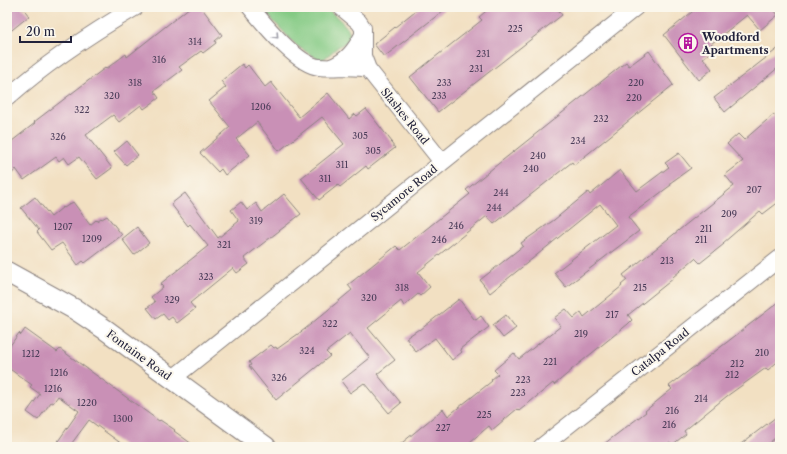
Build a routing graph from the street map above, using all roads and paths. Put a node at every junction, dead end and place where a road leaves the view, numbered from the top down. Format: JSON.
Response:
{"nodes":[{"id":1,"x":136,"y":7,"type":"edge"},
{"id":2,"x":250,"y":7,"type":"edge"},
{"id":3,"x":341,"y":7,"type":"edge"},
{"id":4,"x":636,"y":7,"type":"edge"},
{"id":5,"x":363,"y":35,"type":"junction"},
{"id":6,"x":329,"y":67,"type":"junction"},
{"id":7,"x":368,"y":69,"type":"junction"},
{"id":8,"x":7,"y":98,"type":"edge"},
{"id":9,"x":442,"y":162,"type":"junction"},
{"id":10,"x":780,"y":258,"type":"edge"},
{"id":11,"x":7,"y":272,"type":"edge"},
{"id":12,"x":172,"y":379,"type":"junction"},
{"id":13,"x":266,"y":447,"type":"edge"},
{"id":14,"x":540,"y":447,"type":"edge"}],
"edges":[{"from":1,"to":8,"type":"street"},
{"from":2,"to":6,"type":"street","one_way":true},
{"from":3,"to":5,"type":"street","name":"Slashes Road"},
{"from":4,"to":9,"type":"street","name":"Sycamore Road"},
{"from":5,"to":6,"type":"street"},
{"from":5,"to":7,"type":"street","name":"Slashes Road"},
{"from":6,"to":7,"type":"street"},
{"from":7,"to":9,"type":"street","name":"Slashes Road"},
{"from":9,"to":12,"type":"street","name":"Sycamore Road"},
{"from":10,"to":14,"type":"street","name":"Catalpa Road"},
{"from":11,"to":12,"type":"street","name":"Fontaine Road"},
{"from":12,"to":13,"type":"street","name":"Fontaine Road"}]}
